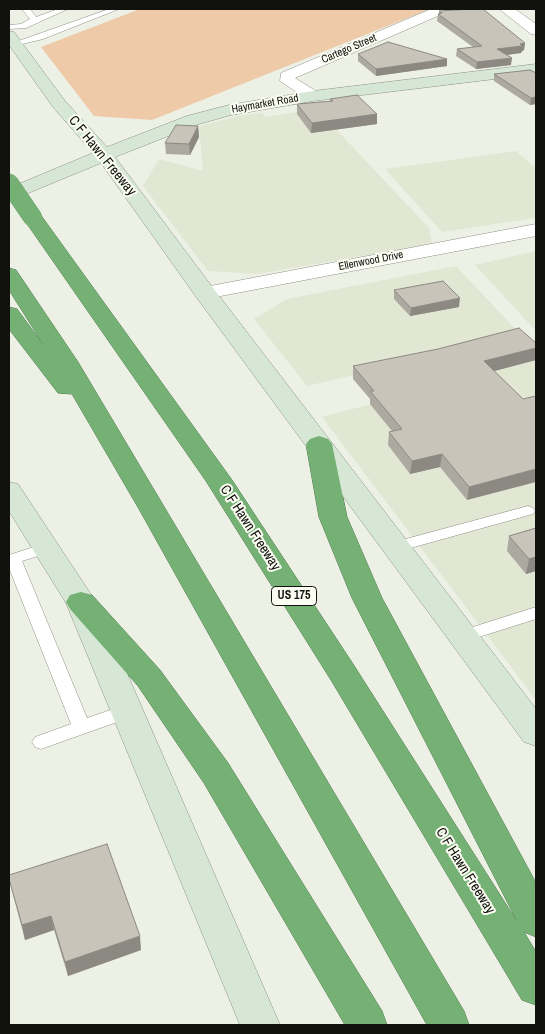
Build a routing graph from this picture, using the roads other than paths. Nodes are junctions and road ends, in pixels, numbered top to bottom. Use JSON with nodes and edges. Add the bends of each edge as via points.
{"nodes":[{"id":1,"x":26,"y":9,"type":"edge"},
{"id":2,"x":64,"y":9,"type":"edge"},
{"id":3,"x":115,"y":9,"type":"edge"},
{"id":4,"x":442,"y":9,"type":"edge"},
{"id":5,"x":506,"y":9,"type":"edge"},
{"id":6,"x":34,"y":20,"type":"junction"},
{"id":7,"x":536,"y":31,"type":"edge"},
{"id":8,"x":10,"y":35,"type":"edge"},
{"id":9,"x":536,"y":69,"type":"edge"},
{"id":10,"x":314,"y":96,"type":"junction"},
{"id":11,"x":104,"y":154,"type":"junction"},
{"id":12,"x":9,"y":182,"type":"edge"},
{"id":13,"x":9,"y":195,"type":"edge"},
{"id":14,"x":536,"y":230,"type":"edge"},
{"id":15,"x":9,"y":274,"type":"edge"},
{"id":16,"x":205,"y":293,"type":"junction"},
{"id":17,"x":9,"y":314,"type":"edge"},
{"id":18,"x":105,"y":432,"type":"junction"},
{"id":19,"x":319,"y":444,"type":"junction"},
{"id":20,"x":9,"y":490,"type":"edge"},
{"id":21,"x":528,"y":511,"type":"dead end"},
{"id":22,"x":46,"y":548,"type":"junction"},
{"id":23,"x":396,"y":548,"type":"junction"},
{"id":24,"x":81,"y":602,"type":"junction"},
{"id":25,"x":536,"y":613,"type":"edge"},
{"id":26,"x":463,"y":636,"type":"junction"},
{"id":27,"x":128,"y":711,"type":"junction"},
{"id":28,"x":82,"y":728,"type":"junction"},
{"id":29,"x":536,"y":733,"type":"edge"},
{"id":30,"x":41,"y":742,"type":"dead end"},
{"id":31,"x":536,"y":920,"type":"edge"},
{"id":32,"x":536,"y":987,"type":"edge"},
{"id":33,"x":260,"y":1025,"type":"edge"},
{"id":34,"x":367,"y":1025,"type":"edge"},
{"id":35,"x":449,"y":1025,"type":"edge"}],
"edges":[{"from":1,"to":6,"type":"lane"},
{"from":2,"to":6,"type":"lane"},
{"from":3,"to":8,"type":"lane","via":[[40,37]]},
{"from":4,"to":10,"type":"street","name":"Cartego Street","via":[[287,76],[288,81]]},
{"from":5,"to":7,"type":"street"},
{"from":6,"to":8,"type":"lane"},
{"from":8,"to":11,"type":"main road","name":"C F Hawn Freeway","via":[[59,104]]},
{"from":9,"to":10,"type":"main road","name":"Haymarket Road"},
{"from":10,"to":11,"type":"main road","name":"Haymarket Road","via":[[229,110],[193,120]]},
{"from":11,"to":13,"type":"main road","name":"Haymarket Road"},
{"from":11,"to":16,"type":"main road","name":"C F Hawn Freeway"},
{"from":12,"to":32,"type":"highway","name":"C F Hawn Freeway","number":"US 175","bridge":true,"via":[[219,480],[342,672]]},
{"from":14,"to":16,"type":"street","name":"Ellenwood Drive"},
{"from":15,"to":18,"type":"highway","via":[[66,362]]},
{"from":16,"to":19,"type":"main road","name":"C F Hawn Freeway"},
{"from":17,"to":18,"type":"highway","via":[[47,366]]},
{"from":18,"to":35,"type":"highway","via":[[162,525]]},
{"from":19,"to":23,"type":"main road","name":"C F Hawn Freeway"},
{"from":19,"to":31,"type":"highway","via":[[333,517],[367,598]]},
{"from":20,"to":22,"type":"main road"},
{"from":21,"to":23,"type":"lane"},
{"from":22,"to":24,"type":"main road"},
{"from":22,"to":28,"type":"lane","via":[[13,559]]},
{"from":23,"to":26,"type":"main road","name":"C F Hawn Freeway"},
{"from":24,"to":27,"type":"main road"},
{"from":24,"to":34,"type":"highway","via":[[150,678],[216,773]]},
{"from":25,"to":26,"type":"lane"},
{"from":26,"to":29,"type":"main road","name":"C F Hawn Freeway"},
{"from":27,"to":28,"type":"lane"},
{"from":27,"to":33,"type":"main road"},
{"from":28,"to":30,"type":"lane"}]}
